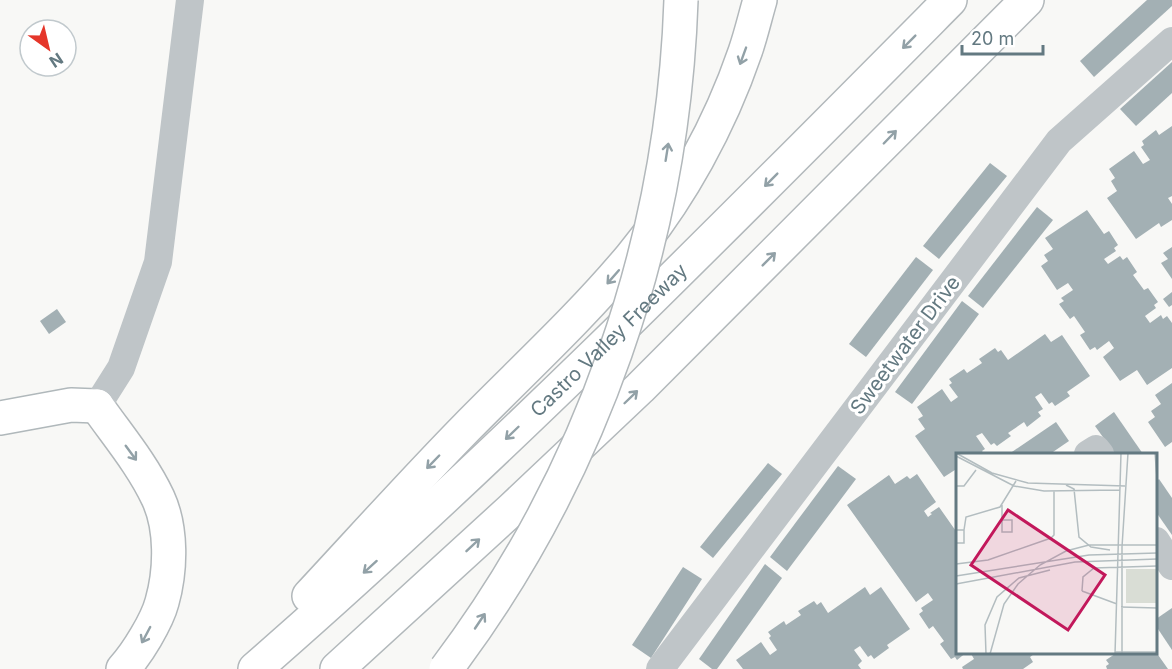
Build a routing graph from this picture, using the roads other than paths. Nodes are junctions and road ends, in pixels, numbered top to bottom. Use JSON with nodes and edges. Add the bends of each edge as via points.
{"nodes":[{"id":1,"x":190,"y":0,"type":"edge"},
{"id":2,"x":681,"y":0,"type":"edge"},
{"id":3,"x":760,"y":0,"type":"edge"},
{"id":4,"x":950,"y":0,"type":"edge"},
{"id":5,"x":1027,"y":0,"type":"edge"},
{"id":6,"x":1172,"y":41,"type":"edge"},
{"id":7,"x":97,"y":406,"type":"junction"},
{"id":8,"x":0,"y":418,"type":"edge"},
{"id":9,"x":123,"y":669,"type":"edge"},
{"id":10,"x":242,"y":669,"type":"edge"},
{"id":11,"x":255,"y":669,"type":"edge"},
{"id":12,"x":337,"y":669,"type":"edge"},
{"id":13,"x":446,"y":669,"type":"edge"},
{"id":14,"x":660,"y":669,"type":"edge"}],
"edges":[{"from":1,"to":7,"type":"street","via":[[158,262],[121,368]]},
{"from":13,"to":2,"type":"main road","one_way":true,"bridge":true,"via":[[493,601],[554,497],[619,345],[655,220],[666,161]]},
{"from":3,"to":10,"type":"main road","one_way":true,"via":[[723,107],[668,207],[632,256],[592,302],[426,469]]},
{"from":4,"to":11,"type":"main road","name":"Castro Valley Freeway","one_way":true,"via":[[485,459]]},
{"from":12,"to":5,"type":"main road","one_way":true,"via":[[648,380]]},
{"from":6,"to":14,"type":"street","name":"Sweetwater Drive","via":[[1059,141]]},
{"from":7,"to":8,"type":"main road","via":[[71,405]]},
{"from":7,"to":9,"type":"main road","one_way":true,"via":[[143,469],[159,500],[167,530],[168,561],[162,603],[144,640]]}]}
